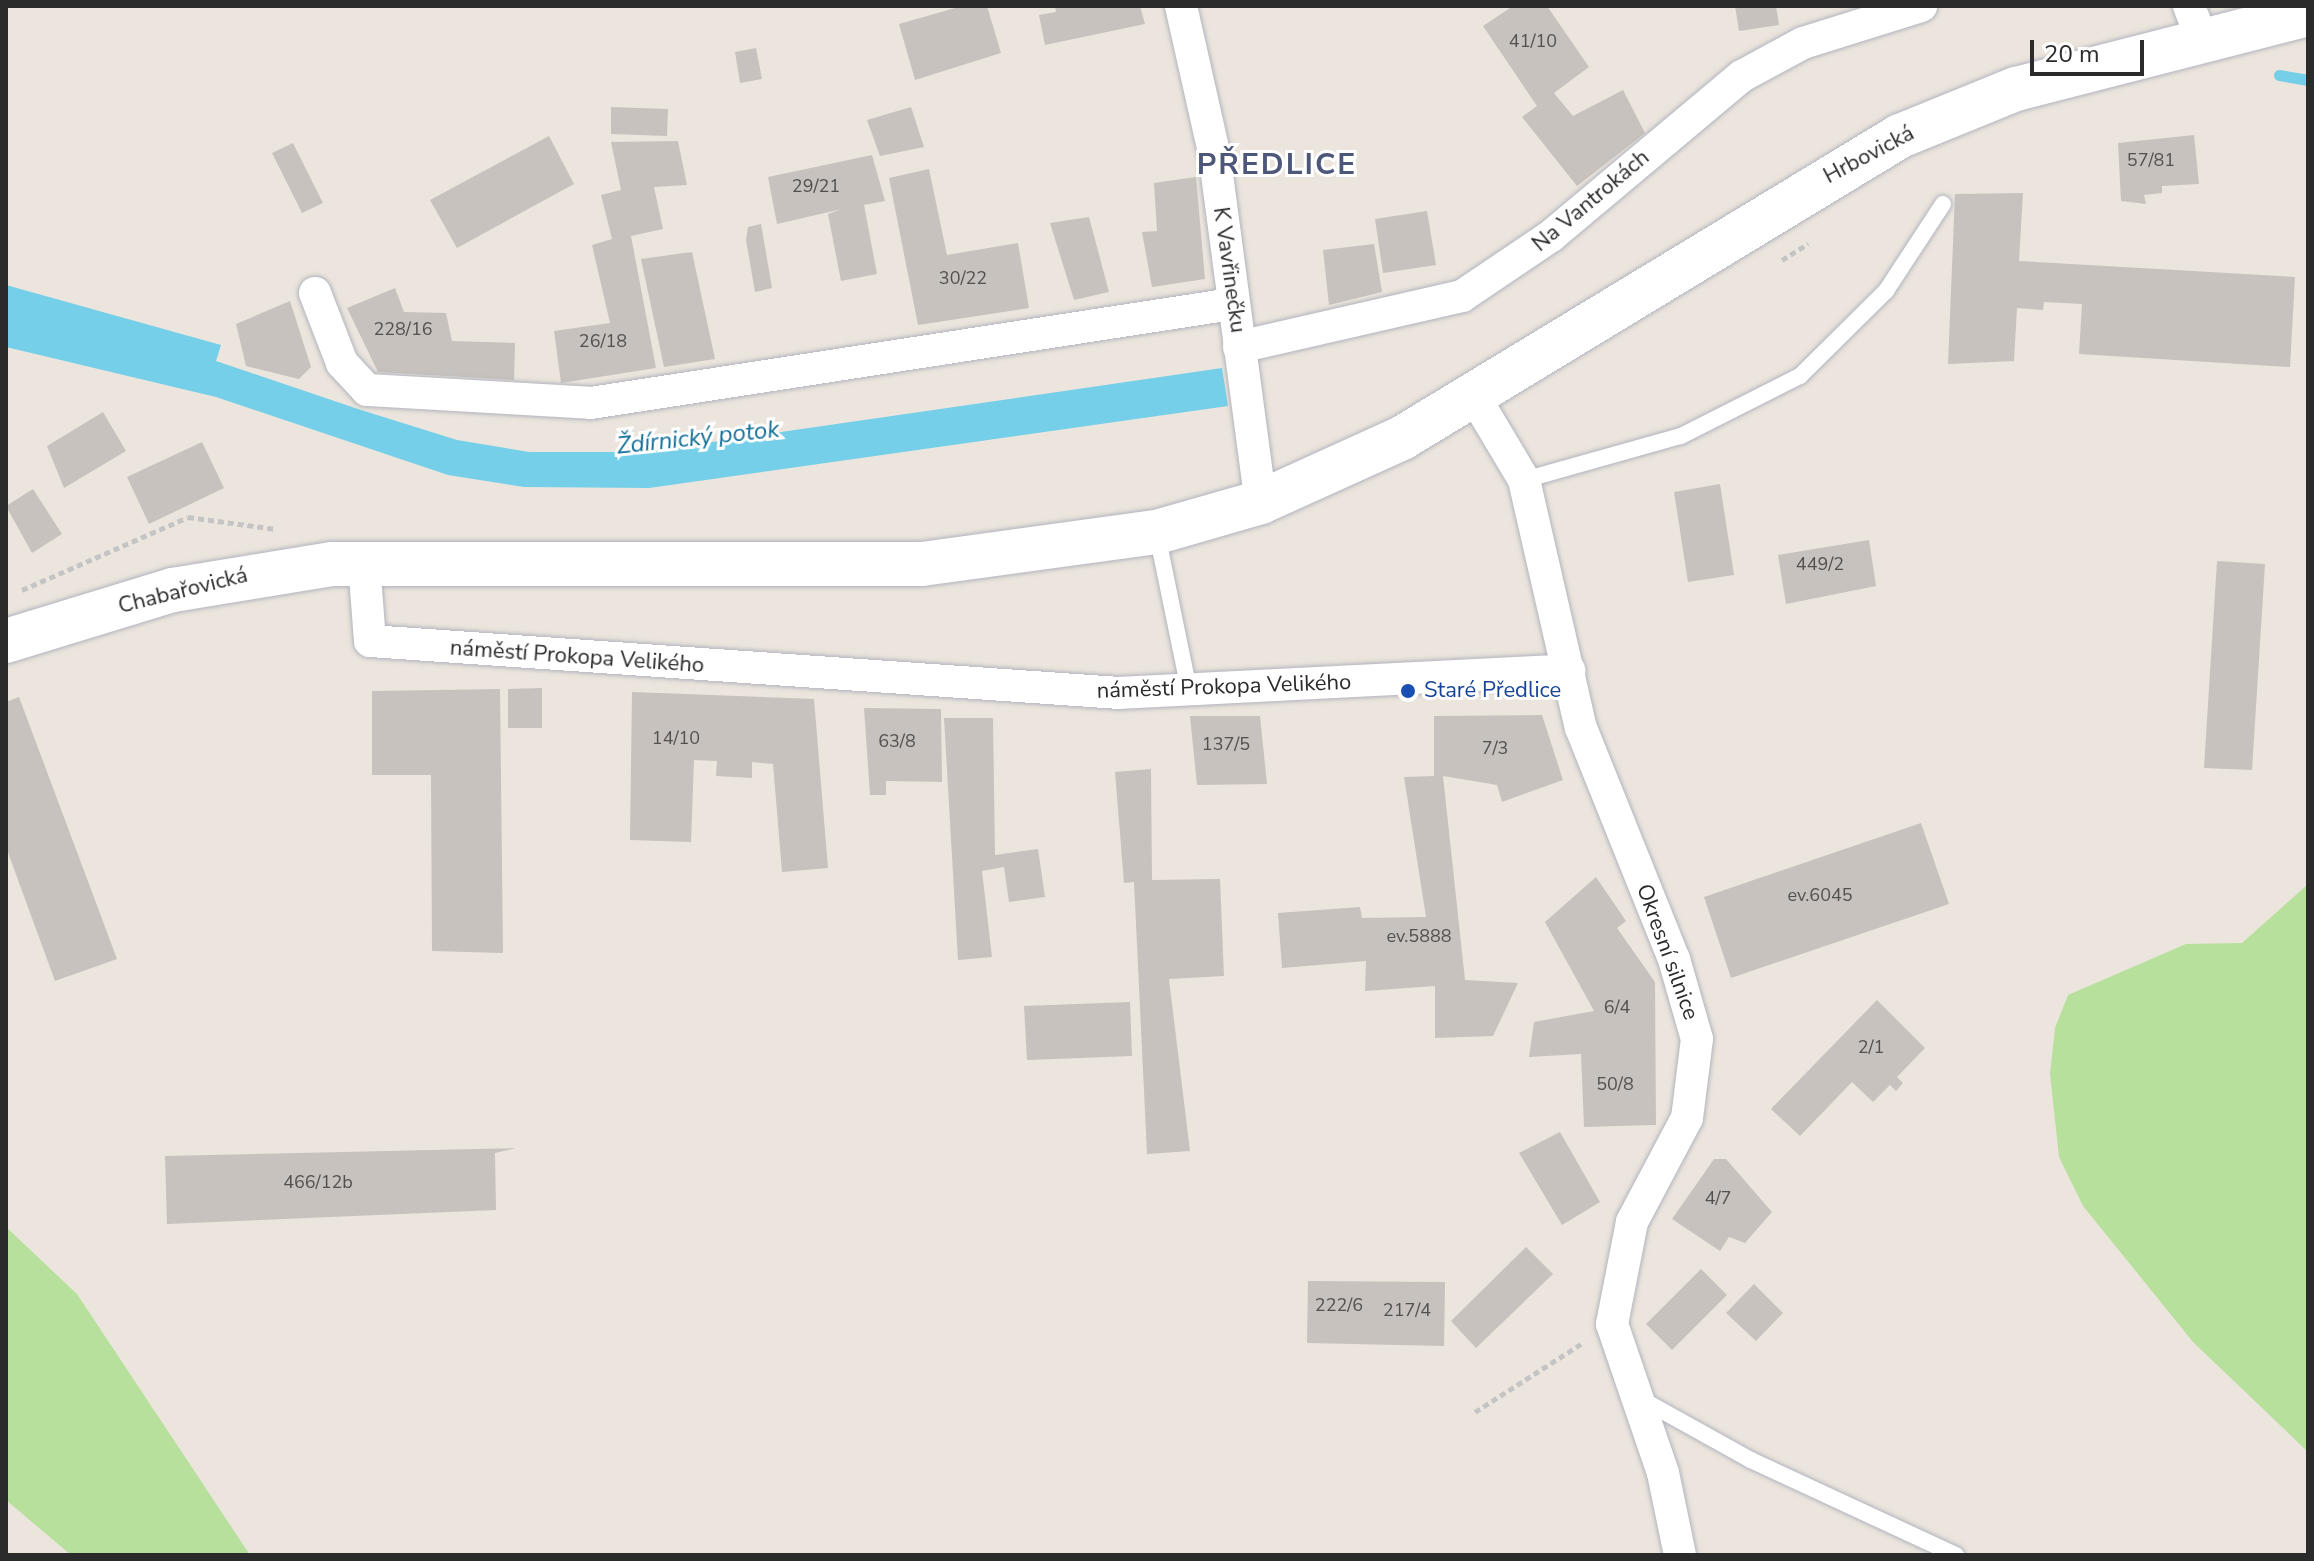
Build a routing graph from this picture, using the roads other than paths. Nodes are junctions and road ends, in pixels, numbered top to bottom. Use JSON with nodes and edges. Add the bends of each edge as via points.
{"nodes":[{"id":1,"x":1181,"y":6,"type":"edge"},
{"id":2,"x":1921,"y":6,"type":"edge"},
{"id":3,"x":2308,"y":14,"type":"edge"},
{"id":4,"x":2195,"y":21,"type":"edge"},
{"id":5,"x":1943,"y":204,"type":"dead end"},
{"id":6,"x":315,"y":293,"type":"dead end"},
{"id":7,"x":1232,"y":304,"type":"junction"},
{"id":8,"x":1239,"y":347,"type":"junction"},
{"id":9,"x":1474,"y":396,"type":"junction"},
{"id":10,"x":1524,"y":480,"type":"junction"},
{"id":11,"x":1261,"y":502,"type":"junction"},
{"id":12,"x":1157,"y":532,"type":"junction"},
{"id":13,"x":364,"y":563,"type":"junction"},
{"id":14,"x":6,"y":641,"type":"edge"},
{"id":15,"x":1569,"y":670,"type":"junction"},
{"id":16,"x":1189,"y":690,"type":"junction"},
{"id":17,"x":1638,"y":1397,"type":"junction"},
{"id":18,"x":1680,"y":1555,"type":"edge"},
{"id":19,"x":1956,"y":1555,"type":"edge"}],
"edges":[{"from":1,"to":7,"type":"street","name":"K Vavřinečku","via":[[1214,152]]},
{"from":2,"to":8,"type":"street","name":"Na Vantrokách","via":[[1817,37],[1742,76],[1551,236],[1462,296]]},
{"from":3,"to":4,"type":"main road","name":"Hrbovická","via":[[2262,22]]},
{"from":4,"to":9,"type":"main road","name":"Hrbovická","via":[[2088,68],[1955,112],[1848,163]]},
{"from":5,"to":10,"type":"lane","via":[[1886,291],[1800,376],[1681,436]]},
{"from":6,"to":7,"type":"street","via":[[342,363],[367,390],[591,403]]},
{"from":7,"to":8,"type":"street","name":"K Vavřinečku"},
{"from":8,"to":11,"type":"street"},
{"from":9,"to":10,"type":"street"},
{"from":9,"to":11,"type":"main road"},
{"from":10,"to":15,"type":"street"},
{"from":11,"to":12,"type":"main road"},
{"from":12,"to":13,"type":"main road","via":[[922,564]]},
{"from":12,"to":16,"type":"lane"},
{"from":13,"to":14,"type":"main road","name":"Chabařovická","via":[[233,577]]},
{"from":13,"to":16,"type":"street","name":"náměstí Prokopa Velikého","via":[[370,641],[1028,690]]},
{"from":15,"to":16,"type":"street","name":"náměstí Prokopa Velikého"},
{"from":15,"to":17,"type":"street","name":"Okresní silnice","via":[[1581,728],[1674,959],[1697,1039],[1687,1118],[1632,1222],[1612,1324]]},
{"from":17,"to":18,"type":"street"},
{"from":17,"to":19,"type":"lane","via":[[1869,1519]]}]}
